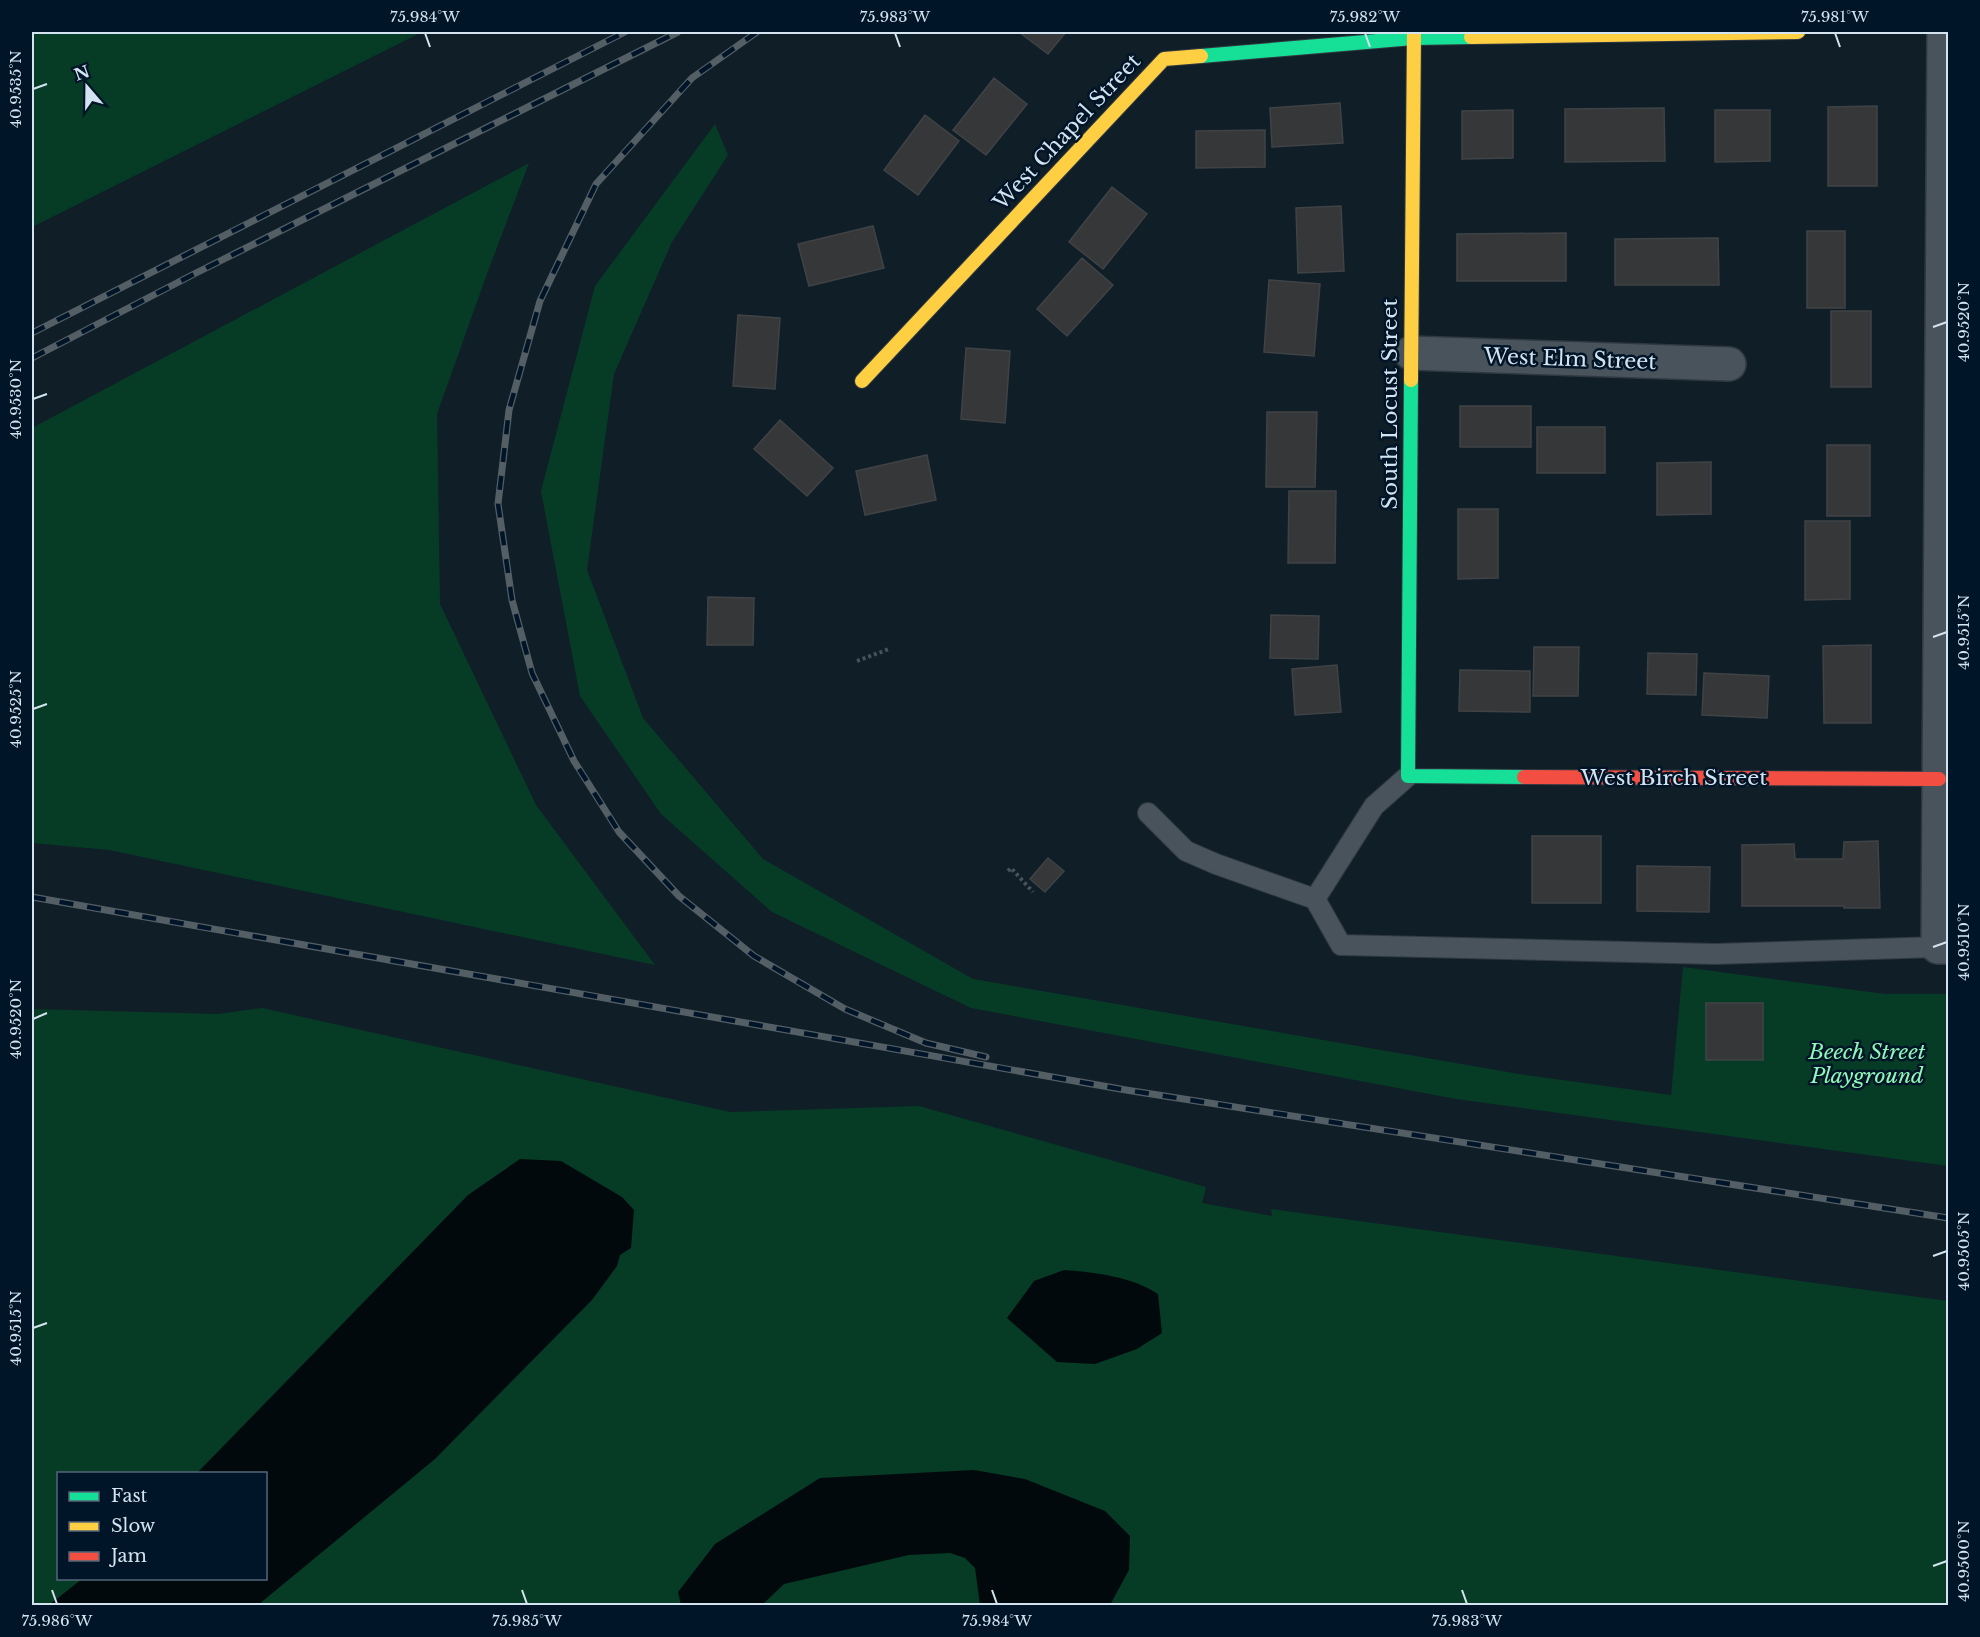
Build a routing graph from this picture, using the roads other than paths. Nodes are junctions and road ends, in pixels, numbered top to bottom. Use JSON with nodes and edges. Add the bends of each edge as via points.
{"nodes":[{"id":1,"x":1798,"y":32,"type":"edge"},
{"id":2,"x":1944,"y":32,"type":"edge"},
{"id":3,"x":1413,"y":35,"type":"edge"},
{"id":4,"x":1945,"y":340,"type":"edge"},
{"id":5,"x":1411,"y":353,"type":"junction"},
{"id":6,"x":1729,"y":364,"type":"dead end"},
{"id":7,"x":862,"y":381,"type":"dead end"},
{"id":8,"x":1944,"y":644,"type":"edge"},
{"id":9,"x":1408,"y":776,"type":"junction"},
{"id":10,"x":1939,"y":779,"type":"junction"},
{"id":11,"x":1148,"y":813,"type":"dead end"},
{"id":12,"x":1314,"y":899,"type":"junction"},
{"id":13,"x":1943,"y":947,"type":"edge"}],
"edges":[{"from":1,"to":3,"type":"street","name":"West Chapel Street"},
{"from":2,"to":4,"type":"street"},
{"from":3,"to":5,"type":"street","name":"South Locust Street"},
{"from":3,"to":7,"type":"street","name":"West Chapel Street","via":[[1164,59]]},
{"from":4,"to":8,"type":"street"},
{"from":5,"to":6,"type":"street","name":"West Elm Street"},
{"from":5,"to":9,"type":"street","name":"South Locust Street"},
{"from":8,"to":10,"type":"street"},
{"from":9,"to":10,"type":"street","name":"West Birch Street"},
{"from":9,"to":12,"type":"lane","via":[[1374,806]]},
{"from":10,"to":13,"type":"street"},
{"from":11,"to":12,"type":"lane","via":[[1186,851]]},
{"from":12,"to":13,"type":"lane","via":[[1341,945],[1715,954]]}]}
